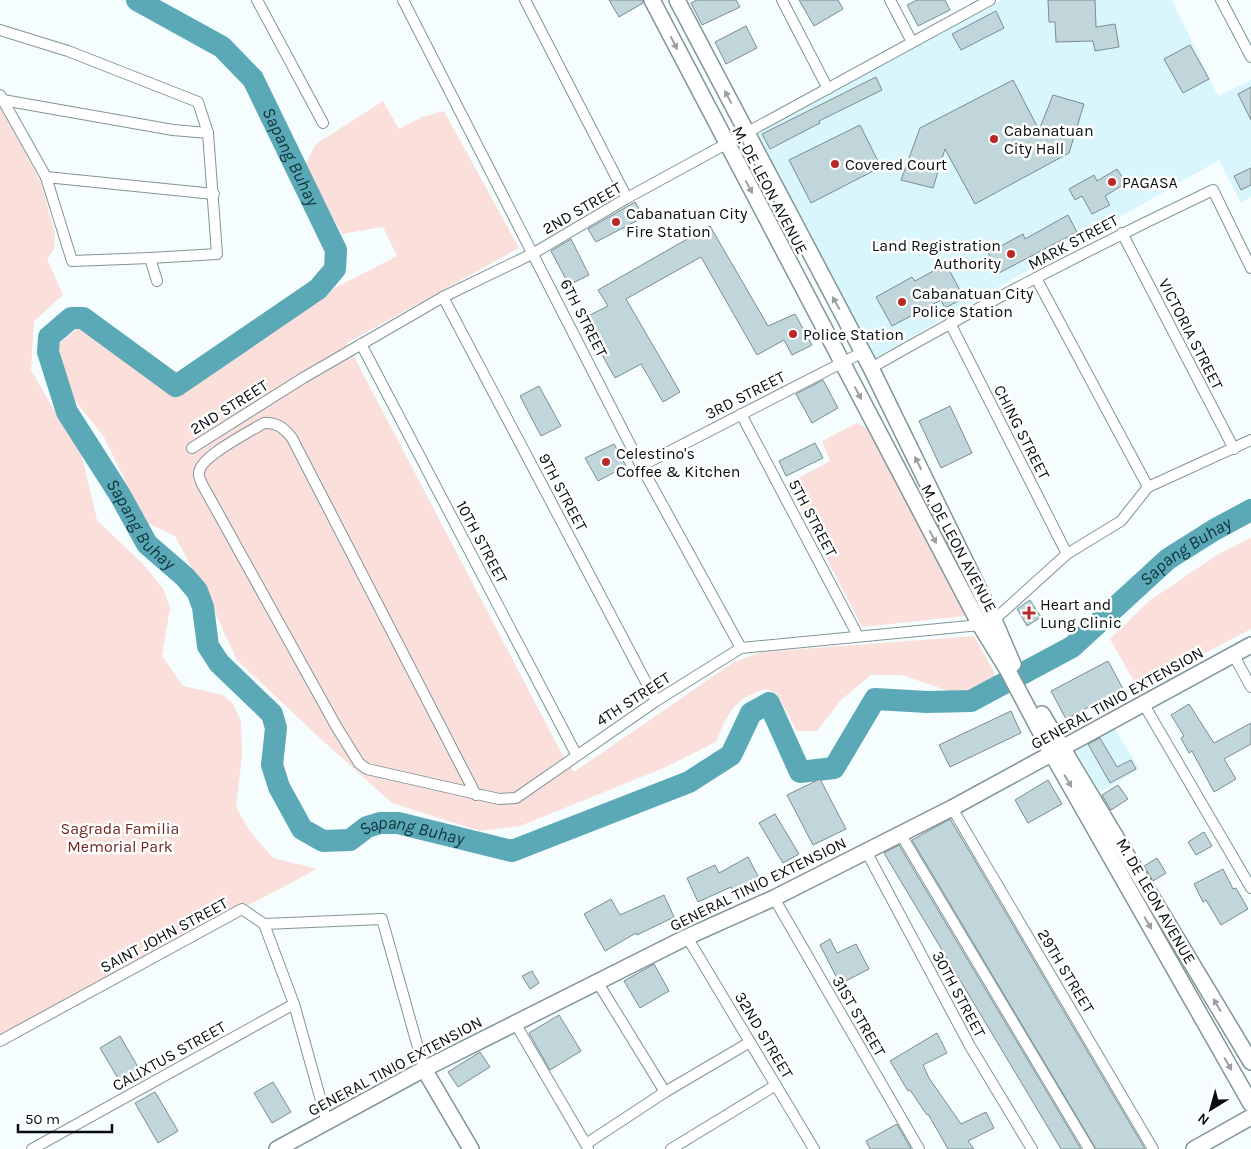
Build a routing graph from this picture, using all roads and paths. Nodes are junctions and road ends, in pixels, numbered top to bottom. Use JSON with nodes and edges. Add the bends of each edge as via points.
{"nodes":[{"id":1,"x":257,"y":0,"type":"edge"},
{"id":2,"x":404,"y":0,"type":"edge"},
{"id":3,"x":525,"y":0,"type":"edge"},
{"id":4,"x":652,"y":0,"type":"edge"},
{"id":5,"x":677,"y":0,"type":"edge"},
{"id":6,"x":782,"y":0,"type":"edge"},
{"id":7,"x":890,"y":0,"type":"edge"},
{"id":8,"x":990,"y":0,"type":"edge"},
{"id":9,"x":1221,"y":0,"type":"edge"},
{"id":10,"x":0,"y":30,"type":"edge"},
{"id":11,"x":912,"y":42,"type":"junction"},
{"id":12,"x":1251,"y":58,"type":"edge"},
{"id":13,"x":828,"y":89,"type":"junction"},
{"id":14,"x":2,"y":97,"type":"edge"},
{"id":15,"x":323,"y":123,"type":"dead end"},
{"id":16,"x":208,"y":133,"type":"junction"},
{"id":17,"x":747,"y":134,"type":"junction"},
{"id":18,"x":726,"y":144,"type":"junction"},
{"id":19,"x":46,"y":177,"type":"junction"},
{"id":20,"x":214,"y":194,"type":"junction"},
{"id":21,"x":627,"y":198,"type":"junction"},
{"id":22,"x":1122,"y":233,"type":"junction"},
{"id":23,"x":534,"y":252,"type":"junction"},
{"id":24,"x":150,"y":258,"type":"junction"},
{"id":25,"x":1251,"y":268,"type":"edge"},
{"id":26,"x":1036,"y":278,"type":"junction"},
{"id":27,"x":156,"y":281,"type":"dead end"},
{"id":28,"x":444,"y":297,"type":"junction"},
{"id":29,"x":950,"y":323,"type":"junction"},
{"id":30,"x":361,"y":344,"type":"junction"},
{"id":31,"x":863,"y":352,"type":"junction"},
{"id":32,"x":841,"y":362,"type":"junction"},
{"id":33,"x":871,"y":368,"type":"junction"},
{"id":34,"x":741,"y":414,"type":"junction"},
{"id":35,"x":1251,"y":440,"type":"edge"},
{"id":36,"x":192,"y":448,"type":"dead end"},
{"id":37,"x":1234,"y":449,"type":"junction"},
{"id":38,"x":641,"y":466,"type":"junction"},
{"id":39,"x":1148,"y":487,"type":"junction"},
{"id":40,"x":1067,"y":554,"type":"junction"},
{"id":41,"x":987,"y":622,"type":"junction"},
{"id":42,"x":858,"y":636,"type":"junction"},
{"id":43,"x":1251,"y":645,"type":"edge"},
{"id":44,"x":741,"y":648,"type":"junction"},
{"id":45,"x":1233,"y":654,"type":"junction"},
{"id":46,"x":1251,"y":687,"type":"edge"},
{"id":47,"x":656,"y":701,"type":"junction"},
{"id":48,"x":1143,"y":703,"type":"junction"},
{"id":49,"x":1057,"y":751,"type":"junction"},
{"id":50,"x":576,"y":754,"type":"junction"},
{"id":51,"x":476,"y":795,"type":"junction"},
{"id":52,"x":952,"y":808,"type":"junction"},
{"id":53,"x":900,"y":833,"type":"junction"},
{"id":54,"x":866,"y":851,"type":"junction"},
{"id":55,"x":1251,"y":888,"type":"edge"},
{"id":56,"x":774,"y":898,"type":"junction"},
{"id":57,"x":264,"y":924,"type":"junction"},
{"id":58,"x":687,"y":937,"type":"junction"},
{"id":59,"x":598,"y":983,"type":"junction"},
{"id":60,"x":294,"y":1004,"type":"junction"},
{"id":61,"x":515,"y":1023,"type":"junction"},
{"id":62,"x":0,"y":1041,"type":"edge"},
{"id":63,"x":750,"y":1042,"type":"junction"},
{"id":64,"x":1251,"y":1062,"type":"edge"},
{"id":65,"x":424,"y":1068,"type":"junction"},
{"id":66,"x":776,"y":1085,"type":"junction"},
{"id":67,"x":665,"y":1092,"type":"junction"},
{"id":68,"x":1251,"y":1104,"type":"edge"},
{"id":69,"x":1251,"y":1117,"type":"edge"},
{"id":70,"x":327,"y":1122,"type":"junction"},
{"id":71,"x":587,"y":1147,"type":"edge"},
{"id":72,"x":810,"y":1148,"type":"edge"},
{"id":73,"x":32,"y":1149,"type":"edge"},
{"id":74,"x":277,"y":1149,"type":"edge"},
{"id":75,"x":472,"y":1149,"type":"edge"},
{"id":76,"x":671,"y":1149,"type":"edge"},
{"id":77,"x":919,"y":1149,"type":"edge"},
{"id":78,"x":1032,"y":1149,"type":"edge"},
{"id":79,"x":1089,"y":1149,"type":"edge"},
{"id":80,"x":1153,"y":1149,"type":"edge"},
{"id":81,"x":1194,"y":1149,"type":"edge"}],
"edges":[{"from":1,"to":15,"type":"street"},
{"from":2,"to":23,"type":"street","name":"6TH STREET"},
{"from":3,"to":21,"type":"street"},
{"from":4,"to":18,"type":"main road","name":"M. DE LEON AVENUE","one_way":true},
{"from":17,"to":5,"type":"main road","name":"M. DE LEON AVENUE","one_way":true},
{"from":6,"to":13,"type":"street"},
{"from":7,"to":11,"type":"street"},
{"from":8,"to":11,"type":"street","name":"2ND STREET"},
{"from":9,"to":12,"type":"street"},
{"from":10,"to":16,"type":"street","via":[[68,52],[198,102]]},
{"from":11,"to":13,"type":"street","name":"2ND STREET"},
{"from":13,"to":17,"type":"street","name":"2ND STREET"},
{"from":14,"to":16,"type":"street","via":[[173,130]]},
{"from":14,"to":19,"type":"street"},
{"from":16,"to":20,"type":"street"},
{"from":17,"to":18,"type":"street","name":"2ND STREET"},
{"from":31,"to":17,"type":"main road","name":"M. DE LEON AVENUE","one_way":true},
{"from":18,"to":21,"type":"street","name":"2ND STREET"},
{"from":18,"to":32,"type":"main road","name":"M. DE LEON AVENUE","one_way":true},
{"from":19,"to":20,"type":"street"},
{"from":19,"to":24,"type":"street","via":[[72,261]]},
{"from":20,"to":24,"type":"street","via":[[217,254]]},
{"from":21,"to":23,"type":"street","name":"2ND STREET"},
{"from":22,"to":25,"type":"street","name":"MARK STREET","via":[[1213,190]]},
{"from":22,"to":26,"type":"street","name":"MARK STREET"},
{"from":22,"to":37,"type":"street","name":"VICTORIA STREET"},
{"from":23,"to":28,"type":"street","name":"2ND STREET"},
{"from":23,"to":38,"type":"street","name":"6TH STREET"},
{"from":24,"to":27,"type":"street"},
{"from":26,"to":29,"type":"street","name":"MARK STREET"},
{"from":26,"to":39,"type":"street"},
{"from":28,"to":30,"type":"street","name":"2ND STREET"},
{"from":28,"to":47,"type":"street","name":"9TH STREET"},
{"from":29,"to":33,"type":"street","name":"MARK STREET"},
{"from":29,"to":40,"type":"street","name":"CHING STREET"},
{"from":30,"to":36,"type":"street","name":"2ND STREET"},
{"from":30,"to":50,"type":"street","name":"10TH STREET"},
{"from":31,"to":32,"type":"street","name":"3RD STREET"},
{"from":31,"to":33,"type":"main road","name":"M. DE LEON AVENUE"},
{"from":32,"to":34,"type":"street","name":"3RD STREET"},
{"from":32,"to":41,"type":"main road","name":"M. DE LEON AVENUE","one_way":true},
{"from":41,"to":33,"type":"main road","name":"M. DE LEON AVENUE","one_way":true},
{"from":34,"to":38,"type":"street","name":"3RD STREET"},
{"from":34,"to":42,"type":"street","name":"5TH STREET"},
{"from":35,"to":37,"type":"street"},
{"from":37,"to":39,"type":"street"},
{"from":38,"to":44,"type":"street","name":"6TH STREET"},
{"from":39,"to":40,"type":"street","via":[[1122,521]]},
{"from":40,"to":41,"type":"street"},
{"from":41,"to":42,"type":"street","name":"4TH STREET"},
{"from":41,"to":49,"type":"main road","name":"M. DE LEON AVENUE"},
{"from":42,"to":44,"type":"street","name":"4TH STREET"},
{"from":43,"to":45,"type":"main road","name":"GENERAL TINIO EXTENSION"},
{"from":44,"to":47,"type":"street","name":"4TH STREET"},
{"from":45,"to":46,"type":"street"},
{"from":45,"to":48,"type":"main road","name":"GENERAL TINIO EXTENSION"},
{"from":47,"to":50,"type":"street","name":"4TH STREET"},
{"from":48,"to":49,"type":"main road","name":"GENERAL TINIO EXTENSION"},
{"from":48,"to":55,"type":"street"},
{"from":49,"to":52,"type":"main road","name":"GENERAL TINIO EXTENSION"},
{"from":64,"to":49,"type":"main road","name":"M. DE LEON AVENUE","one_way":true},
{"from":49,"to":68,"type":"main road","name":"M. DE LEON AVENUE","one_way":true},
{"from":50,"to":51,"type":"street","name":"4TH STREET","via":[[516,798]]},
{"from":51,"to":51,"type":"street","name":"4TH STREET","via":[[367,769],[360,763],[336,726],[202,484],[198,473],[202,464],[264,423],[272,422],[283,427],[292,438]]},
{"from":52,"to":53,"type":"main road","name":"GENERAL TINIO EXTENSION"},
{"from":52,"to":80,"type":"street","name":"29TH STREET"},
{"from":53,"to":54,"type":"main road","name":"GENERAL TINIO EXTENSION"},
{"from":53,"to":79,"type":"street"},
{"from":54,"to":56,"type":"main road","name":"GENERAL TINIO EXTENSION"},
{"from":54,"to":78,"type":"street","name":"30TH STREET","via":[[970,1046]]},
{"from":56,"to":58,"type":"main road","name":"GENERAL TINIO EXTENSION"},
{"from":56,"to":77,"type":"street","name":"31ST STREET"},
{"from":57,"to":60,"type":"street"},
{"from":57,"to":62,"type":"street","name":"SAINT JOHN STREET","via":[[242,910]]},
{"from":57,"to":65,"type":"street","via":[[382,919]]},
{"from":58,"to":59,"type":"main road","name":"GENERAL TINIO EXTENSION"},
{"from":58,"to":63,"type":"street","name":"32ND STREET"},
{"from":59,"to":61,"type":"main road","name":"GENERAL TINIO EXTENSION"},
{"from":59,"to":67,"type":"street"},
{"from":60,"to":70,"type":"street"},
{"from":60,"to":73,"type":"street","name":"CALIXTUS STREET"},
{"from":61,"to":65,"type":"main road","name":"GENERAL TINIO EXTENSION"},
{"from":61,"to":71,"type":"street"},
{"from":63,"to":66,"type":"street","name":"32ND STREET"},
{"from":63,"to":67,"type":"street"},
{"from":65,"to":70,"type":"main road","name":"GENERAL TINIO EXTENSION"},
{"from":65,"to":75,"type":"main road"},
{"from":66,"to":72,"type":"street","name":"32ND STREET"},
{"from":66,"to":76,"type":"street"},
{"from":67,"to":71,"type":"street"},
{"from":69,"to":81,"type":"main road"},
{"from":70,"to":74,"type":"main road","name":"GENERAL TINIO EXTENSION"}]}
